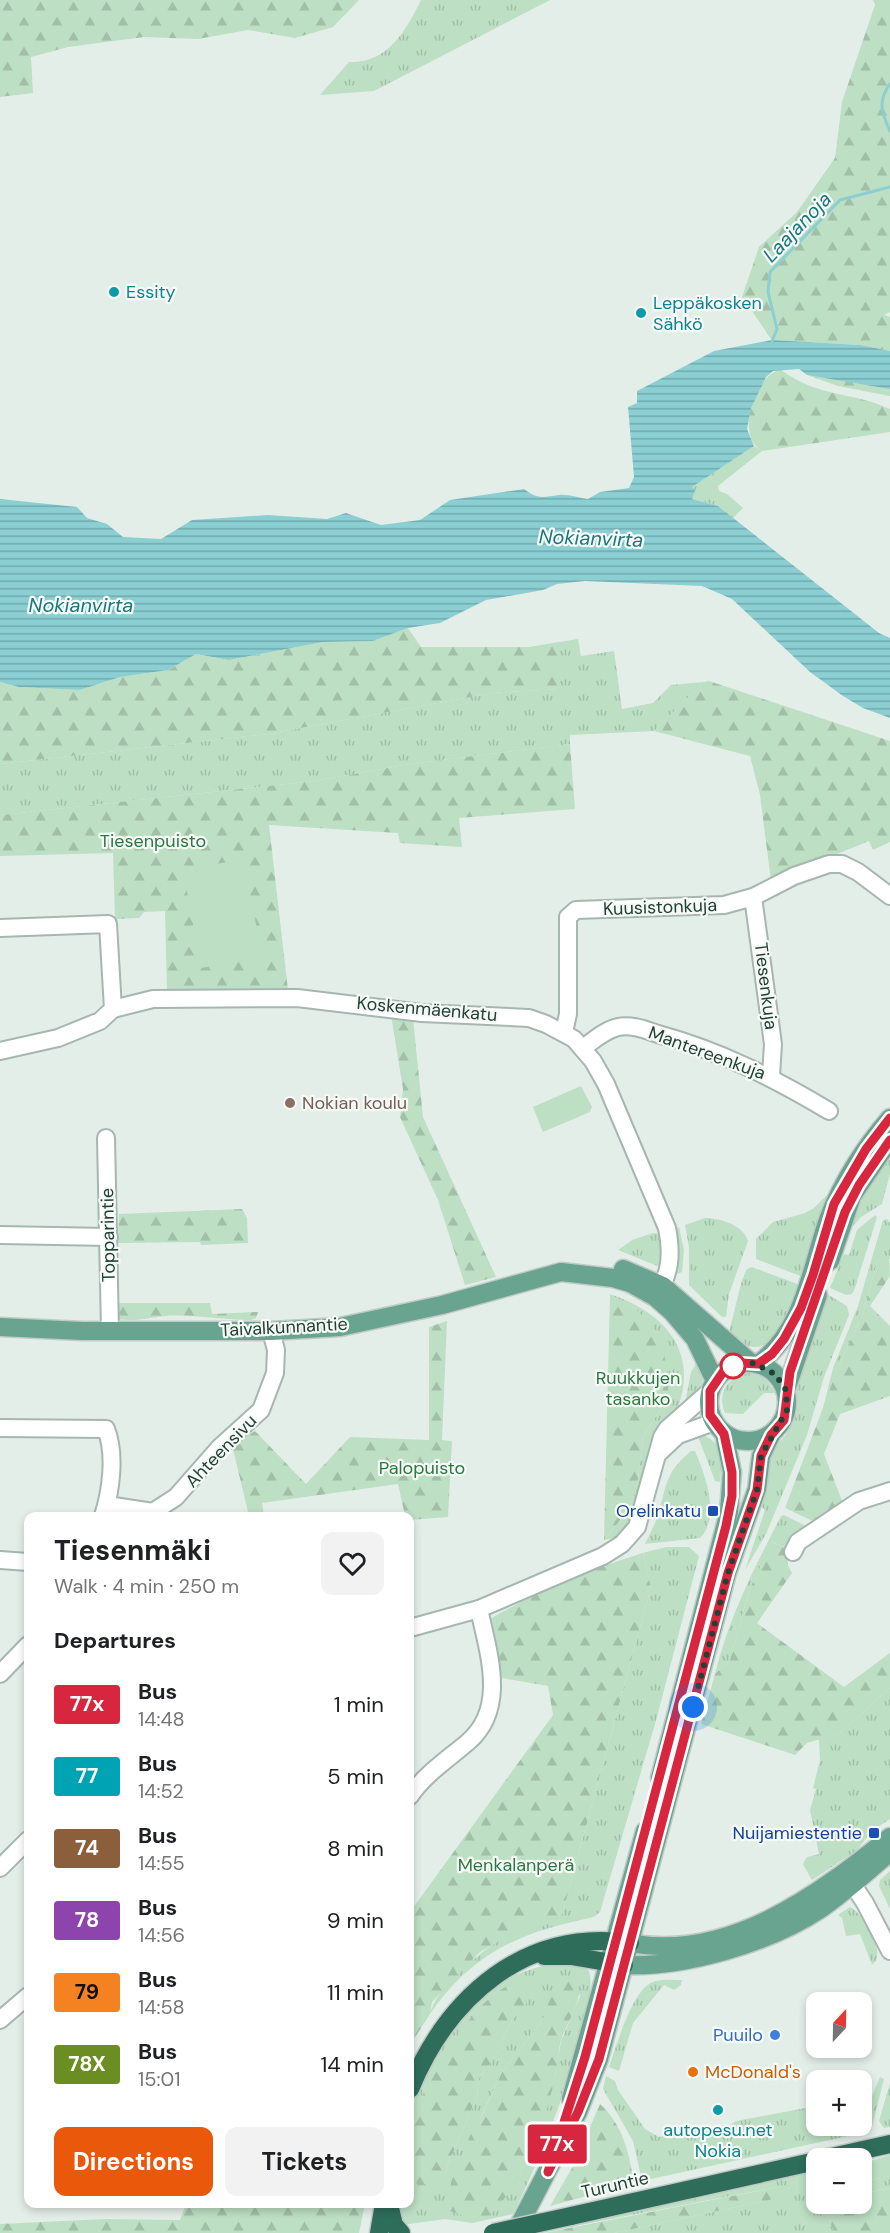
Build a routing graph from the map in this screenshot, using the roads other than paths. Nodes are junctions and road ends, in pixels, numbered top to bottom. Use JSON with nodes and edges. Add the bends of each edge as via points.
{"nodes":[{"id":1,"x":890,"y":896,"type":"edge"},
{"id":2,"x":753,"y":897,"type":"junction"},
{"id":3,"x":0,"y":928,"type":"edge"},
{"id":4,"x":113,"y":1009,"type":"junction"},
{"id":5,"x":564,"y":1032,"type":"junction"},
{"id":6,"x":583,"y":1048,"type":"junction"},
{"id":7,"x":0,"y":1051,"type":"edge"},
{"id":8,"x":771,"y":1076,"type":"junction"},
{"id":9,"x":828,"y":1111,"type":"dead end"},
{"id":10,"x":890,"y":1118,"type":"edge"},
{"id":11,"x":106,"y":1138,"type":"dead end"},
{"id":12,"x":890,"y":1140,"type":"edge"},
{"id":13,"x":0,"y":1235,"type":"edge"},
{"id":14,"x":109,"y":1237,"type":"junction"},
{"id":15,"x":659,"y":1292,"type":"junction"},
{"id":16,"x":0,"y":1327,"type":"edge"},
{"id":17,"x":110,"y":1331,"type":"junction"},
{"id":18,"x":272,"y":1331,"type":"junction"},
{"id":19,"x":754,"y":1363,"type":"junction"},
{"id":20,"x":712,"y":1386,"type":"junction"},
{"id":21,"x":786,"y":1390,"type":"junction"},
{"id":22,"x":0,"y":1428,"type":"edge"},
{"id":23,"x":719,"y":1428,"type":"junction"},
{"id":24,"x":771,"y":1435,"type":"junction"},
{"id":25,"x":659,"y":1453,"type":"junction"},
{"id":26,"x":890,"y":1491,"type":"edge"},
{"id":27,"x":105,"y":1511,"type":"edge"},
{"id":28,"x":794,"y":1552,"type":"dead end"},
{"id":29,"x":0,"y":1560,"type":"edge"},
{"id":30,"x":24,"y":1562,"type":"edge"},
{"id":31,"x":479,"y":1610,"type":"junction"},
{"id":32,"x":414,"y":1627,"type":"edge"},
{"id":33,"x":24,"y":1649,"type":"edge"},
{"id":34,"x":0,"y":1674,"type":"edge"},
{"id":35,"x":414,"y":1790,"type":"edge"},
{"id":36,"x":890,"y":1837,"type":"edge"},
{"id":37,"x":24,"y":1844,"type":"edge"},
{"id":38,"x":890,"y":1852,"type":"edge"},
{"id":39,"x":0,"y":1868,"type":"edge"},
{"id":40,"x":848,"y":1878,"type":"junction"},
{"id":41,"x":623,"y":1942,"type":"junction"},
{"id":42,"x":890,"y":1951,"type":"edge"},
{"id":43,"x":531,"y":1957,"type":"junction"},
{"id":44,"x":617,"y":1964,"type":"junction"},
{"id":45,"x":24,"y":1999,"type":"edge"},
{"id":46,"x":0,"y":2020,"type":"edge"},
{"id":47,"x":414,"y":2080,"type":"edge"},
{"id":48,"x":890,"y":2144,"type":"edge"},
{"id":49,"x":872,"y":2148,"type":"edge"},
{"id":50,"x":806,"y":2163,"type":"edge"},
{"id":51,"x":383,"y":2208,"type":"edge"},
{"id":52,"x":390,"y":2208,"type":"edge"},
{"id":53,"x":515,"y":2232,"type":"edge"},
{"id":54,"x":380,"y":2233,"type":"edge"},
{"id":55,"x":401,"y":2233,"type":"edge"},
{"id":56,"x":493,"y":2233,"type":"edge"}],
"edges":[{"from":1,"to":2,"type":"street","name":"Kuusistonkuja","via":[[858,872],[842,864],[829,864]]},
{"from":2,"to":5,"type":"street","name":"Kuusistonkuja","via":[[711,907],[652,906],[570,913],[568,1014]]},
{"from":2,"to":8,"type":"street","name":"Tiesenkuja","via":[[773,1044]]},
{"from":3,"to":4,"type":"street","via":[[108,924]]},
{"from":4,"to":5,"type":"street","name":"Koskenmäenkatu","via":[[153,999],[297,998],[422,1013],[528,1018]]},
{"from":4,"to":7,"type":"street","name":"Koskenmäenkatu","via":[[100,1021],[58,1038]]},
{"from":5,"to":6,"type":"street","name":"Koskenmäenkatu"},
{"from":6,"to":8,"type":"street","name":"Mantereenkuja","via":[[606,1031],[633,1027],[687,1042]]},
{"from":6,"to":15,"type":"street","name":"Koskenmäenkatu","via":[[606,1084],[667,1228],[671,1257]]},
{"from":8,"to":9,"type":"street","name":"Mantereenkuja"},
{"from":10,"to":19,"type":"main road","via":[[866,1149],[834,1204],[813,1275],[790,1330],[779,1346]]},
{"from":11,"to":14,"type":"street","name":"Topparintie"},
{"from":12,"to":21,"type":"main road","via":[[845,1212]]},
{"from":13,"to":14,"type":"street"},
{"from":14,"to":17,"type":"street","name":"Topparintie"},
{"from":15,"to":18,"type":"main road","name":"Taivalkunnantie","via":[[613,1278],[561,1272],[355,1324]]},
{"from":15,"to":19,"type":"main road","name":"Taivalkunnantie"},
{"from":15,"to":20,"type":"main road","name":"Taivalkunnantie","via":[[695,1340]]},
{"from":16,"to":17,"type":"main road","name":"Taivalkunnantie"},
{"from":17,"to":18,"type":"main road","name":"Taivalkunnantie"},
{"from":18,"to":27,"type":"street","name":"Ahteensivu","via":[[275,1373],[255,1418],[219,1448],[176,1497],[153,1512]]},
{"from":19,"to":20,"type":"main road","via":[[733,1366]]},
{"from":19,"to":21,"type":"main road","via":[[775,1374]]},
{"from":20,"to":23,"type":"main road","via":[[709,1407]]},
{"from":20,"to":25,"type":"street","via":[[667,1429]]},
{"from":21,"to":24,"type":"main road","via":[[784,1420]]},
{"from":22,"to":27,"type":"street","via":[[106,1429],[110,1482]]},
{"from":23,"to":24,"type":"main road","via":[[747,1442]]},
{"from":23,"to":25,"type":"street","via":[[678,1435]]},
{"from":23,"to":41,"type":"main road","via":[[732,1484],[726,1526]]},
{"from":24,"to":41,"type":"main road","via":[[761,1456],[757,1490],[728,1573]]},
{"from":25,"to":31,"type":"street","via":[[641,1518],[622,1545]]},
{"from":26,"to":28,"type":"street","via":[[860,1501],[798,1542]]},
{"from":29,"to":30,"type":"street"},
{"from":31,"to":32,"type":"street"},
{"from":31,"to":35,"type":"street","via":[[492,1666],[488,1711],[471,1739]]},
{"from":33,"to":34,"type":"street"},
{"from":36,"to":40,"type":"main road"},
{"from":37,"to":39,"type":"street"},
{"from":38,"to":40,"type":"main road"},
{"from":40,"to":41,"type":"main road","via":[[788,1910],[719,1938],[675,1947]]},
{"from":40,"to":42,"type":"street"},
{"from":40,"to":44,"type":"main road","via":[[818,1910],[791,1926],[699,1959],[650,1966]]},
{"from":41,"to":43,"type":"highway","via":[[567,1943]]},
{"from":41,"to":44,"type":"main road"},
{"from":43,"to":44,"type":"highway","via":[[571,1956]]},
{"from":43,"to":47,"type":"highway","via":[[489,1978],[465,2000],[428,2050]]},
{"from":44,"to":53,"type":"main road","via":[[548,2172]]},
{"from":45,"to":46,"type":"street"},
{"from":48,"to":49,"type":"highway"},
{"from":50,"to":56,"type":"highway","name":"Turuntie","bridge":true},
{"from":51,"to":54,"type":"highway"},
{"from":52,"to":55,"type":"highway","via":[[394,2225]]}]}
